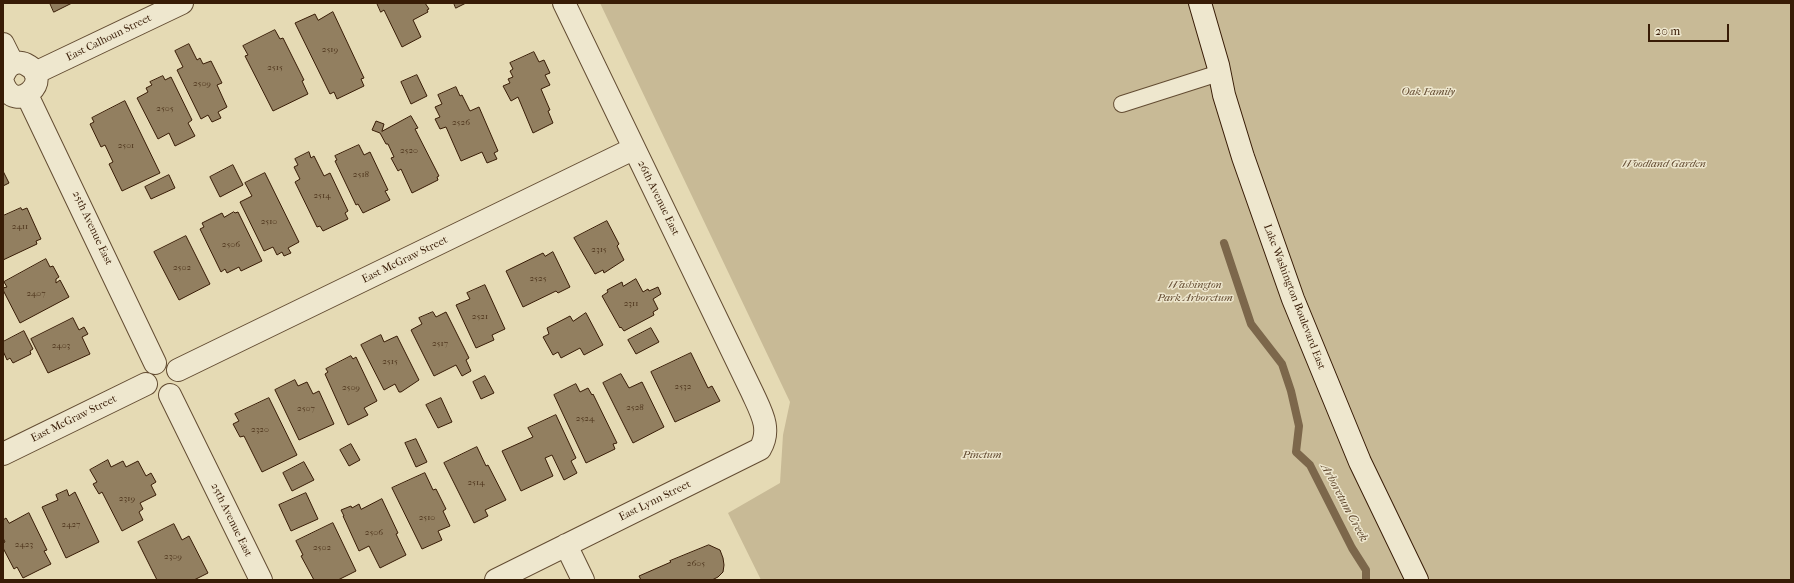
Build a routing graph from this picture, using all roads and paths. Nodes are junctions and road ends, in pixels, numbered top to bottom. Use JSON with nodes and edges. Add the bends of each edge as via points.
{"nodes":[{"id":1,"x":182,"y":3,"type":"edge"},
{"id":2,"x":564,"y":3,"type":"edge"},
{"id":3,"x":1200,"y":3,"type":"edge"},
{"id":4,"x":3,"y":44,"type":"edge"},
{"id":5,"x":35,"y":73,"type":"junction"},
{"id":6,"x":1219,"y":74,"type":"junction"},
{"id":7,"x":5,"y":80,"type":"edge"},
{"id":8,"x":27,"y":94,"type":"junction"},
{"id":9,"x":1122,"y":104,"type":"dead end"},
{"id":10,"x":633,"y":149,"type":"junction"},
{"id":11,"x":155,"y":363,"type":"junction"},
{"id":12,"x":178,"y":370,"type":"junction"},
{"id":13,"x":146,"y":384,"type":"junction"},
{"id":14,"x":752,"y":392,"type":"joint"},
{"id":15,"x":170,"y":395,"type":"junction"},
{"id":16,"x":3,"y":454,"type":"edge"},
{"id":17,"x":566,"y":545,"type":"junction"},
{"id":18,"x":261,"y":580,"type":"edge"},
{"id":19,"x":496,"y":580,"type":"edge"},
{"id":20,"x":583,"y":580,"type":"edge"},
{"id":21,"x":1417,"y":580,"type":"edge"}],
"edges":[{"from":1,"to":5,"type":"street","name":"East Calhoun Street"},
{"from":2,"to":10,"type":"street","name":"26th Avenue East"},
{"from":3,"to":6,"type":"street","name":"Lake Washington Boulevard East"},
{"from":4,"to":7,"type":"street"},
{"from":5,"to":7,"type":"street","via":[[24,63]]},
{"from":5,"to":8,"type":"street","via":[[36,86]]},
{"from":6,"to":9,"type":"lane"},
{"from":6,"to":21,"type":"street","name":"Lake Washington Boulevard East","via":[[1243,157],[1293,299],[1360,462]]},
{"from":7,"to":8,"type":"street","via":[[13,95],[18,97]]},
{"from":8,"to":11,"type":"street","name":"25th Avenue East"},
{"from":10,"to":12,"type":"street","name":"East McGraw Street"},
{"from":10,"to":14,"type":"street","name":"26th Avenue East"},
{"from":11,"to":12,"type":"street","via":[[166,362]]},
{"from":11,"to":13,"type":"street","via":[[146,372]]},
{"from":12,"to":15,"type":"street","via":[[179,385]]},
{"from":13,"to":15,"type":"street","via":[[155,395]]},
{"from":13,"to":16,"type":"street","name":"East McGraw Street"},
{"from":14,"to":17,"type":"street","name":"East Lynn Street","via":[[764,417],[766,437],[760,449]]},
{"from":15,"to":18,"type":"street","name":"25th Avenue East"},
{"from":17,"to":19,"type":"street","name":"East Lynn Street"},
{"from":17,"to":20,"type":"street"}]}
